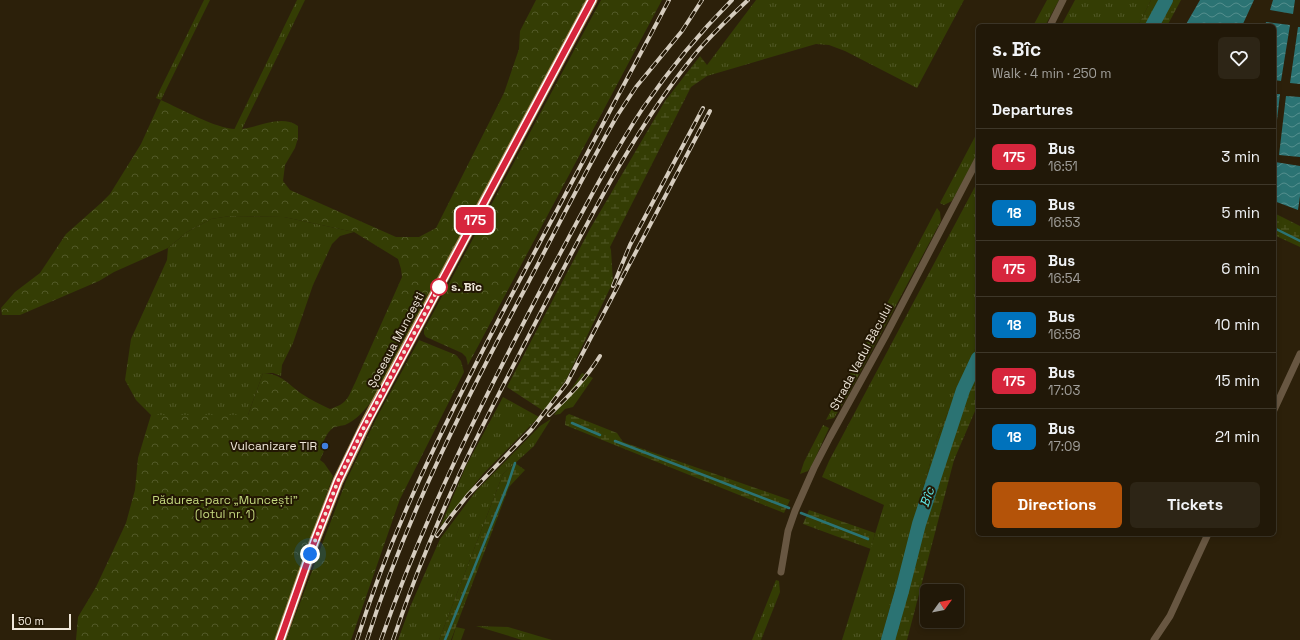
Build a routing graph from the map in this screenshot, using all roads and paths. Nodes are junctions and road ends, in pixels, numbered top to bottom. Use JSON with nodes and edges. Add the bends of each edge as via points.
{"nodes":[{"id":1,"x":592,"y":0,"type":"edge"},
{"id":2,"x":1063,"y":0,"type":"edge"},
{"id":3,"x":1051,"y":24,"type":"edge"},
{"id":4,"x":976,"y":163,"type":"edge"},
{"id":5,"x":1300,"y":354,"type":"edge"},
{"id":6,"x":1276,"y":406,"type":"edge"},
{"id":7,"x":1207,"y":536,"type":"edge"},
{"id":8,"x":782,"y":572,"type":"dead end"},
{"id":9,"x":280,"y":640,"type":"edge"},
{"id":10,"x":1154,"y":640,"type":"edge"}],
"edges":[{"from":1,"to":9,"type":"main road","name":"Șoseaua Muncești","via":[[362,431],[338,481]]},
{"from":2,"to":3,"type":"street"},
{"from":4,"to":8,"type":"street","name":"Strada Vadul Bâcului","via":[[814,468],[794,511],[788,531]]},
{"from":5,"to":6,"type":"street"},
{"from":7,"to":10,"type":"street","via":[[1170,616]]}]}
